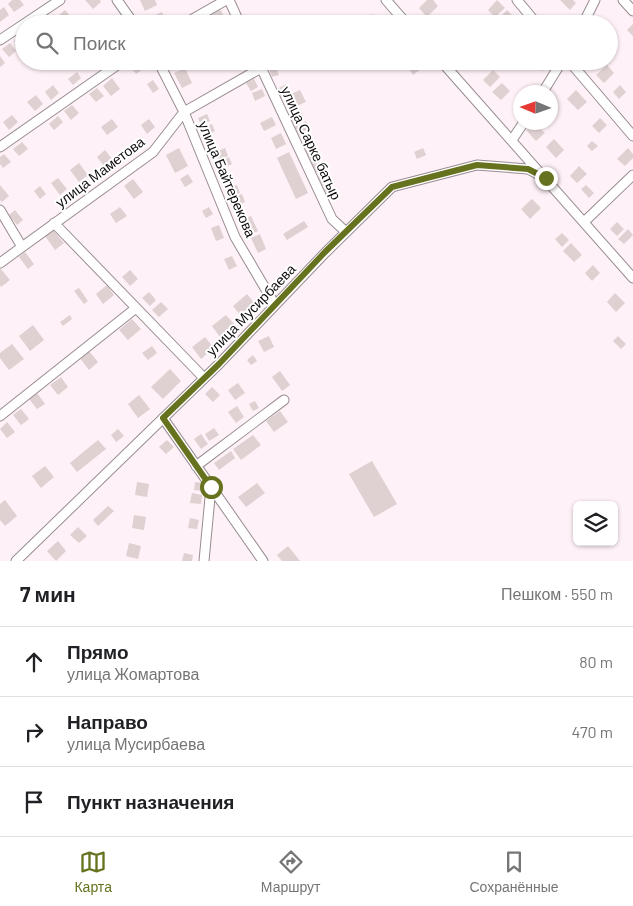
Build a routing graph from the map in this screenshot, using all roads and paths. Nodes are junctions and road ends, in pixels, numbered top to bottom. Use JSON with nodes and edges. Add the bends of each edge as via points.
{"nodes":[{"id":1,"x":60,"y":0,"type":"edge"},
{"id":2,"x":117,"y":0,"type":"edge"},
{"id":3,"x":228,"y":0,"type":"edge"},
{"id":4,"x":386,"y":0,"type":"edge"},
{"id":5,"x":517,"y":0,"type":"edge"},
{"id":6,"x":595,"y":0,"type":"edge"},
{"id":7,"x":623,"y":0,"type":"edge"},
{"id":8,"x":633,"y":11,"type":"edge"},
{"id":9,"x":38,"y":15,"type":"edge"},
{"id":10,"x":128,"y":15,"type":"edge"},
{"id":11,"x":200,"y":15,"type":"edge"},
{"id":12,"x":236,"y":15,"type":"edge"},
{"id":13,"x":399,"y":15,"type":"edge"},
{"id":14,"x":530,"y":15,"type":"edge"},
{"id":15,"x":588,"y":15,"type":"edge"},
{"id":16,"x":15,"y":30,"type":"edge"},
{"id":17,"x":0,"y":40,"type":"edge"},
{"id":18,"x":110,"y":70,"type":"edge"},
{"id":19,"x":163,"y":70,"type":"edge"},
{"id":20,"x":251,"y":70,"type":"edge"},
{"id":21,"x":261,"y":70,"type":"edge"},
{"id":22,"x":449,"y":70,"type":"edge"},
{"id":23,"x":556,"y":70,"type":"edge"},
{"id":24,"x":577,"y":70,"type":"edge"},
{"id":25,"x":547,"y":85,"type":"edge"},
{"id":26,"x":184,"y":112,"type":"junction"},
{"id":27,"x":519,"y":130,"type":"edge"},
{"id":28,"x":633,"y":136,"type":"edge"},
{"id":29,"x":512,"y":140,"type":"junction"},
{"id":30,"x":0,"y":147,"type":"edge"},
{"id":31,"x":633,"y":175,"type":"edge"},
{"id":32,"x":546,"y":178,"type":"junction"},
{"id":33,"x":0,"y":210,"type":"edge"},
{"id":34,"x":584,"y":222,"type":"junction"},
{"id":35,"x":54,"y":223,"type":"junction"},
{"id":36,"x":346,"y":232,"type":"junction"},
{"id":37,"x":22,"y":247,"type":"junction"},
{"id":38,"x":0,"y":262,"type":"edge"},
{"id":39,"x":633,"y":278,"type":"edge"},
{"id":40,"x":275,"y":305,"type":"junction"},
{"id":41,"x":136,"y":308,"type":"junction"},
{"id":42,"x":204,"y":378,"type":"junction"},
{"id":43,"x":284,"y":400,"type":"dead end"},
{"id":44,"x":0,"y":416,"type":"edge"},
{"id":45,"x":163,"y":418,"type":"junction"},
{"id":46,"x":196,"y":466,"type":"junction"},
{"id":47,"x":211,"y":487,"type":"junction"},
{"id":48,"x":26,"y":557,"type":"edge"},
{"id":49,"x":16,"y":561,"type":"edge"},
{"id":50,"x":204,"y":561,"type":"edge"},
{"id":51,"x":263,"y":561,"type":"edge"}],
"edges":[{"from":1,"to":9,"type":"street"},
{"from":2,"to":10,"type":"street"},
{"from":3,"to":11,"type":"street"},
{"from":3,"to":12,"type":"street"},
{"from":4,"to":13,"type":"street"},
{"from":5,"to":14,"type":"street"},
{"from":6,"to":15,"type":"street"},
{"from":7,"to":8,"type":"street"},
{"from":16,"to":17,"type":"street"},
{"from":18,"to":30,"type":"street"},
{"from":19,"to":26,"type":"street","name":"улица Байтерекова"},
{"from":20,"to":26,"type":"street","name":"улица Маметова"},
{"from":21,"to":36,"type":"street","name":"улица Сарке батыр","via":[[332,219]]},
{"from":22,"to":29,"type":"street"},
{"from":23,"to":25,"type":"street"},
{"from":24,"to":28,"type":"street"},
{"from":26,"to":35,"type":"street","name":"улица Маметова","via":[[153,152]]},
{"from":26,"to":40,"type":"street","name":"улица Байтерекова","via":[[235,237]]},
{"from":27,"to":29,"type":"street"},
{"from":29,"to":32,"type":"street"},
{"from":31,"to":34,"type":"street"},
{"from":32,"to":34,"type":"street"},
{"from":32,"to":36,"type":"street","name":"улица Мусирбаева","via":[[528,169],[477,165],[392,187]]},
{"from":33,"to":37,"type":"street"},
{"from":34,"to":39,"type":"street"},
{"from":35,"to":37,"type":"street","name":"улица Маметова"},
{"from":35,"to":41,"type":"street"},
{"from":36,"to":40,"type":"street","name":"улица Мусирбаева"},
{"from":37,"to":38,"type":"street","name":"улица Маметова"},
{"from":40,"to":42,"type":"street","name":"улица Мусирбаева"},
{"from":41,"to":42,"type":"street"},
{"from":41,"to":44,"type":"street"},
{"from":42,"to":45,"type":"street","name":"улица Мусирбаева"},
{"from":43,"to":46,"type":"street"},
{"from":45,"to":46,"type":"street"},
{"from":45,"to":48,"type":"street","name":"улица Мусирбаева"},
{"from":46,"to":47,"type":"street"},
{"from":47,"to":50,"type":"street"},
{"from":47,"to":51,"type":"street"},
{"from":48,"to":49,"type":"street","name":"улица Мусирбаева"}]}
